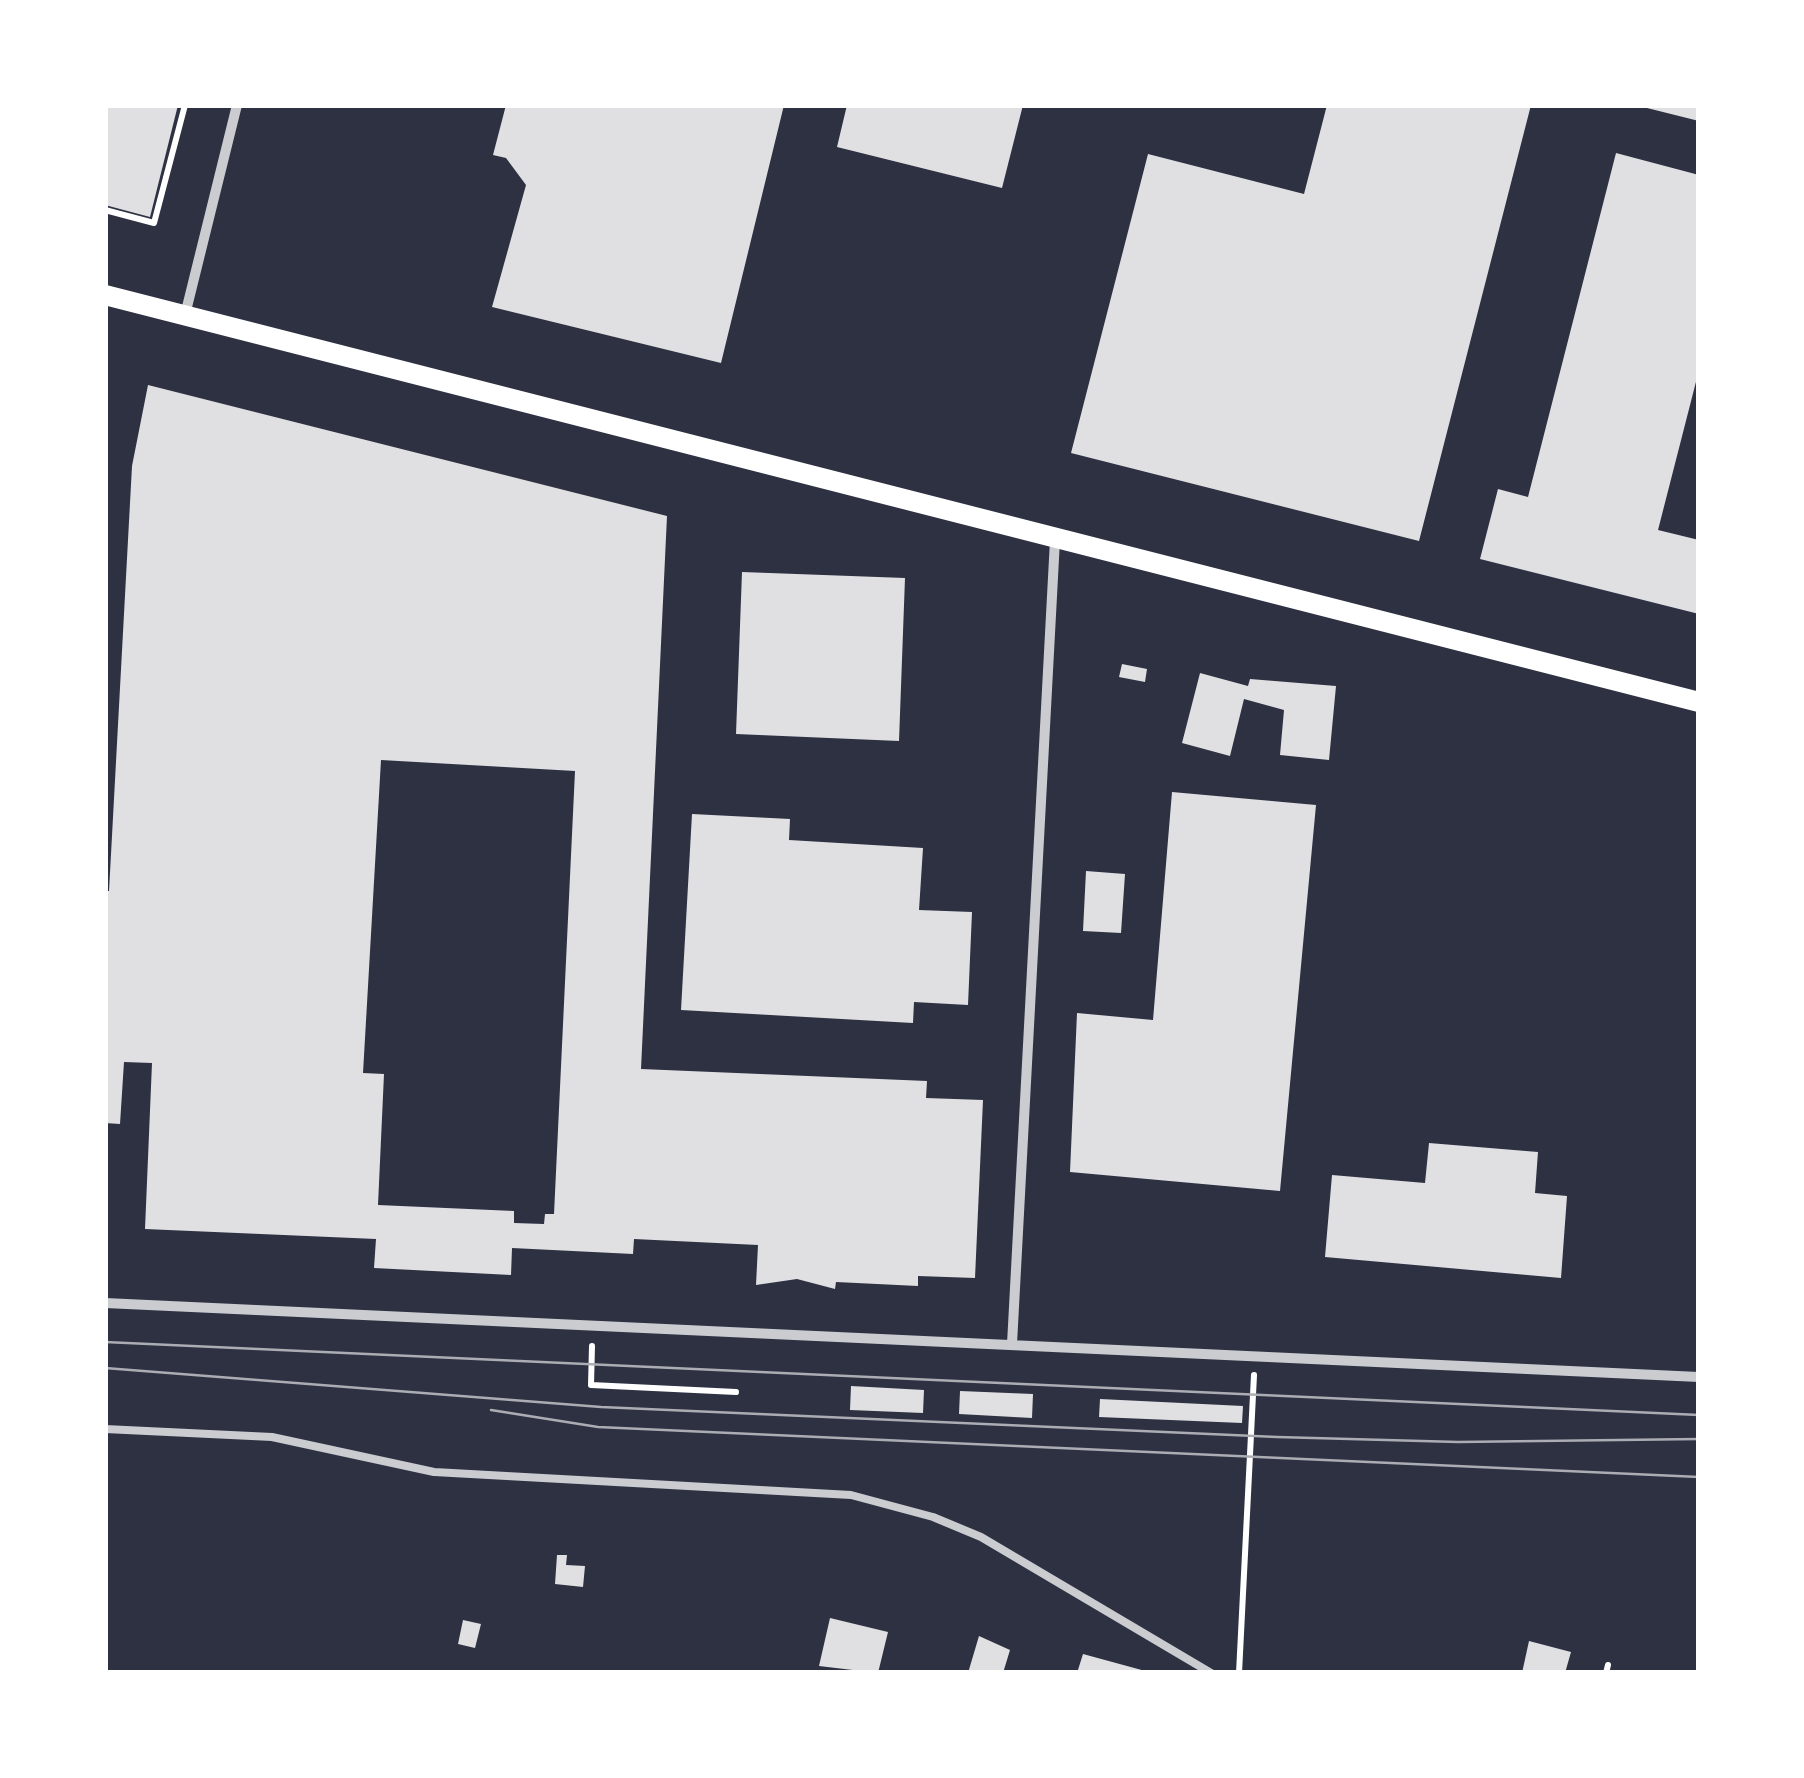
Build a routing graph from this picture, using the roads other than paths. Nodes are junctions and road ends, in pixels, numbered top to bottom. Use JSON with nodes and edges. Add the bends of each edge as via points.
{"nodes":[{"id":1,"x":237,"y":105,"type":"edge"},
{"id":2,"x":105,"y":295,"type":"edge"},
{"id":3,"x":185,"y":315,"type":"junction"},
{"id":4,"x":1055,"y":540,"type":"junction"},
{"id":5,"x":1699,"y":702,"type":"edge"},
{"id":6,"x":105,"y":1302,"type":"edge"},
{"id":7,"x":1012,"y":1344,"type":"junction"},
{"id":8,"x":1699,"y":1377,"type":"edge"},
{"id":9,"x":105,"y":1429,"type":"edge"},
{"id":10,"x":1210,"y":1673,"type":"edge"}],
"edges":[{"from":1,"to":3,"type":"street"},
{"from":2,"to":3,"type":"main road"},
{"from":3,"to":4,"type":"main road"},
{"from":4,"to":5,"type":"main road"},
{"from":4,"to":7,"type":"street"},
{"from":6,"to":7,"type":"street"},
{"from":7,"to":8,"type":"street"},
{"from":9,"to":10,"type":"lane","via":[[272,1438],[434,1472],[851,1495],[933,1516],[981,1537]]}]}
